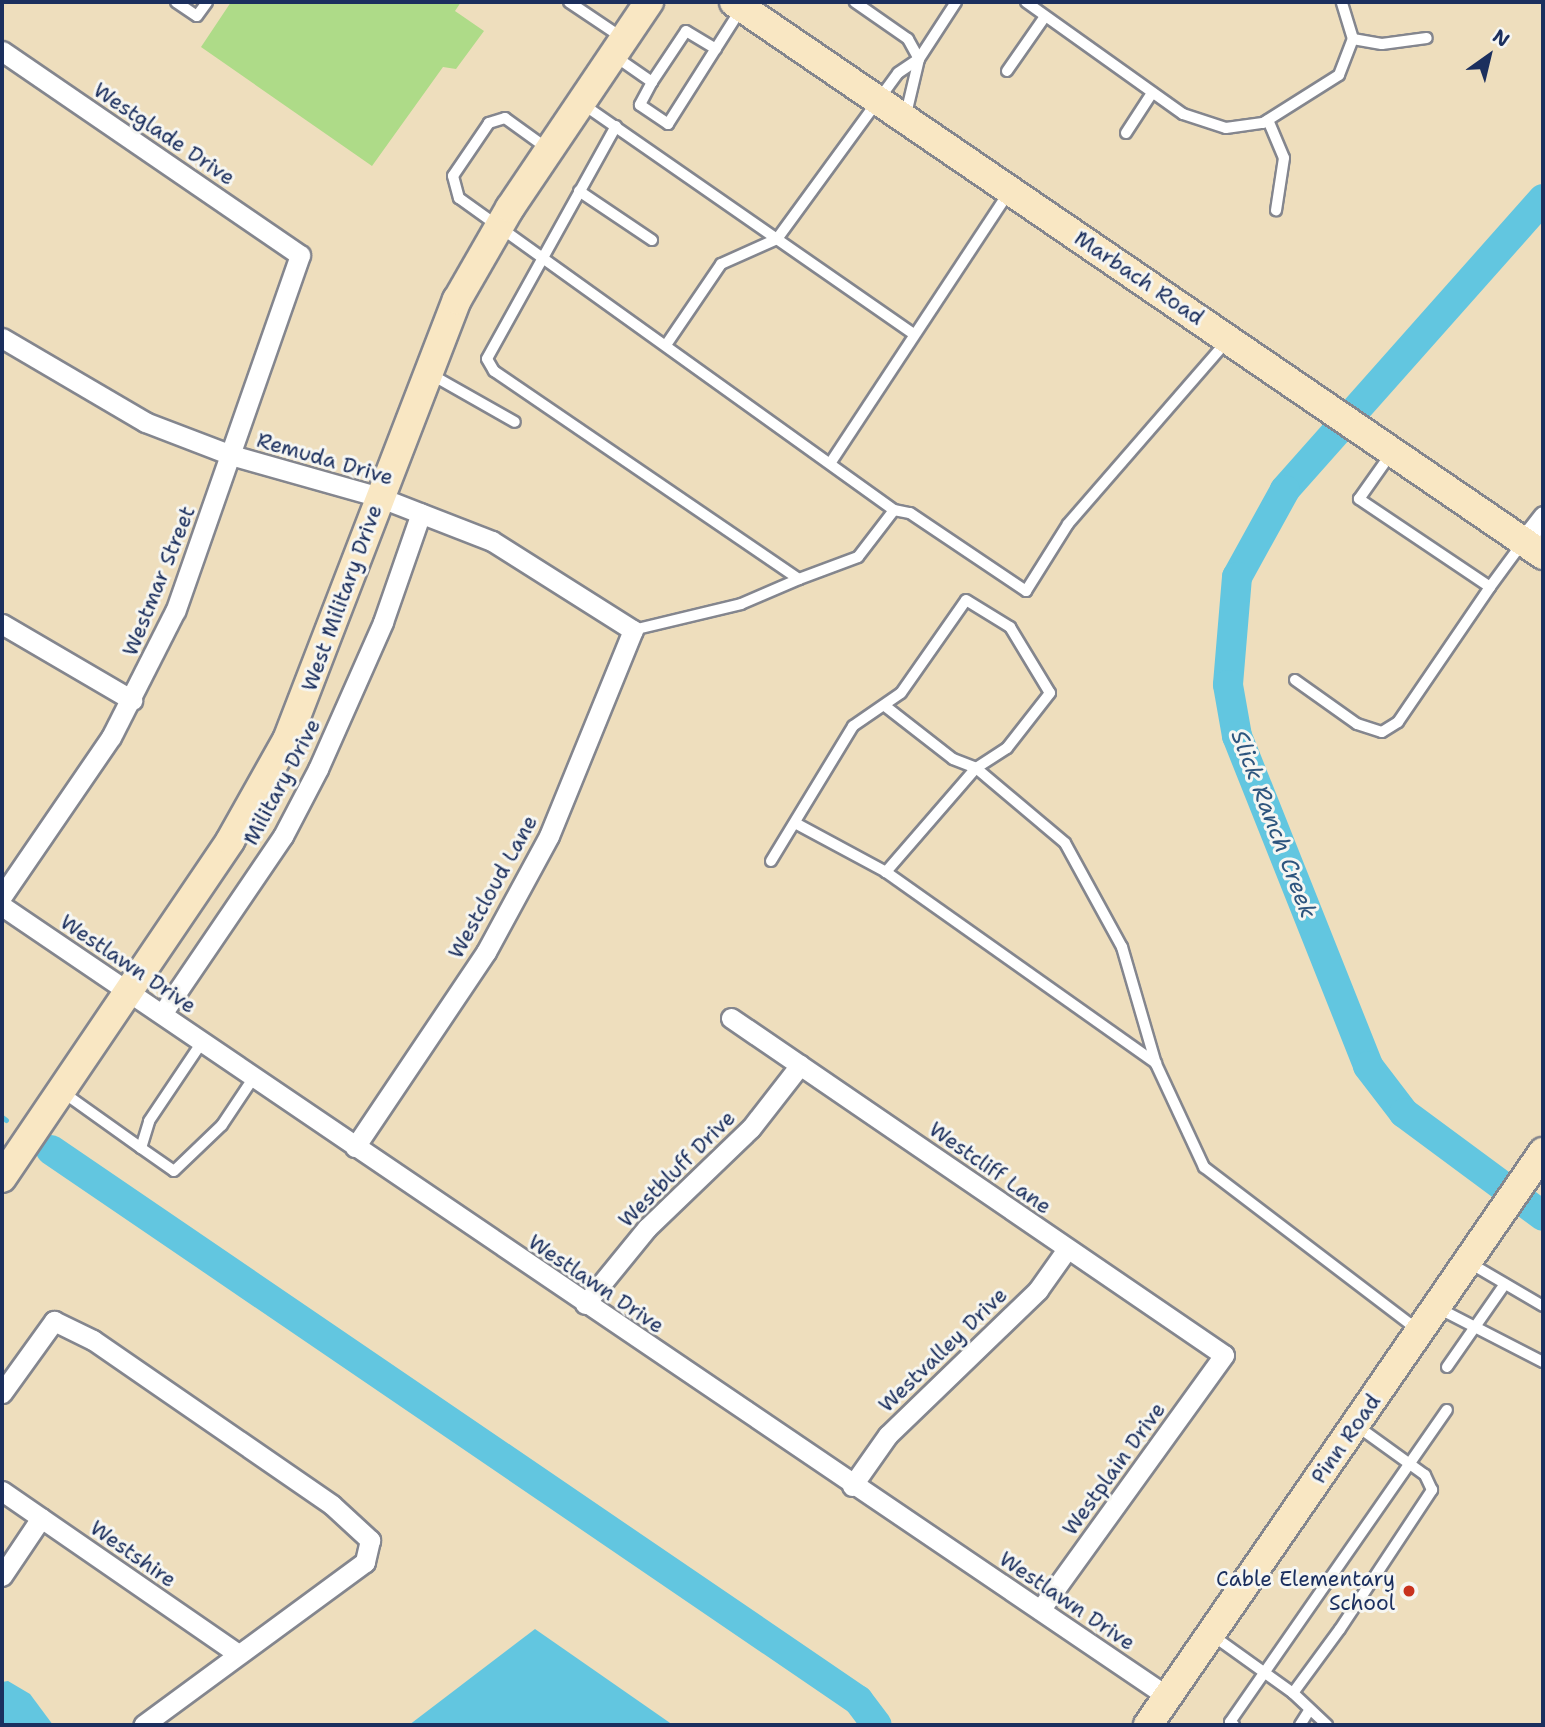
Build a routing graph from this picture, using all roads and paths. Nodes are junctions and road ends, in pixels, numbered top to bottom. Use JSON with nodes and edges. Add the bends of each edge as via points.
{"nodes":[{"id":1,"x":176,"y":2,"type":"edge"},
{"id":2,"x":207,"y":2,"type":"edge"},
{"id":3,"x":569,"y":2,"type":"edge"},
{"id":4,"x":649,"y":2,"type":"edge"},
{"id":5,"x":855,"y":2,"type":"edge"},
{"id":6,"x":956,"y":2,"type":"edge"},
{"id":7,"x":1026,"y":2,"type":"edge"},
{"id":8,"x":1342,"y":2,"type":"edge"},
{"id":9,"x":738,"y":5,"type":"edge"},
{"id":10,"x":1044,"y":18,"type":"junction"},
{"id":11,"x":1427,"y":38,"type":"dead end"},
{"id":12,"x":1353,"y":39,"type":"junction"},
{"id":13,"x":618,"y":47,"type":"junction"},
{"id":14,"x":716,"y":49,"type":"junction"},
{"id":15,"x":2,"y":51,"type":"edge"},
{"id":16,"x":919,"y":59,"type":"junction"},
{"id":17,"x":1007,"y":71,"type":"dead end"},
{"id":18,"x":652,"y":82,"type":"junction"},
{"id":19,"x":1152,"y":93,"type":"junction"},
{"id":20,"x":877,"y":100,"type":"junction"},
{"id":21,"x":580,"y":102,"type":"junction"},
{"id":22,"x":904,"y":119,"type":"junction"},
{"id":23,"x":1268,"y":120,"type":"junction"},
{"id":24,"x":616,"y":126,"type":"junction"},
{"id":25,"x":1126,"y":133,"type":"dead end"},
{"id":26,"x":548,"y":149,"type":"junction"},
{"id":27,"x":1010,"y":190,"type":"junction"},
{"id":28,"x":579,"y":191,"type":"junction"},
{"id":29,"x":1276,"y":210,"type":"dead end"},
{"id":30,"x":499,"y":226,"type":"junction"},
{"id":31,"x":777,"y":239,"type":"junction"},
{"id":32,"x":652,"y":240,"type":"dead end"},
{"id":33,"x":300,"y":255,"type":"joint"},
{"id":34,"x":541,"y":257,"type":"junction"},
{"id":35,"x":912,"y":333,"type":"junction"},
{"id":36,"x":2,"y":338,"type":"edge"},
{"id":37,"x":1228,"y":339,"type":"junction"},
{"id":38,"x":666,"y":345,"type":"junction"},
{"id":39,"x":425,"y":371,"type":"junction"},
{"id":40,"x":515,"y":422,"type":"dead end"},
{"id":41,"x":1392,"y":451,"type":"junction"},
{"id":42,"x":231,"y":455,"type":"junction"},
{"id":43,"x":831,"y":462,"type":"junction"},
{"id":44,"x":379,"y":497,"type":"junction"},
{"id":45,"x":894,"y":510,"type":"junction"},
{"id":46,"x":421,"y":513,"type":"junction"},
{"id":47,"x":1543,"y":516,"type":"edge"},
{"id":48,"x":1533,"y":549,"type":"edge"},
{"id":49,"x":799,"y":579,"type":"junction"},
{"id":50,"x":1490,"y":587,"type":"junction"},
{"id":51,"x":2,"y":624,"type":"edge"},
{"id":52,"x":633,"y":630,"type":"junction"},
{"id":53,"x":1295,"y":680,"type":"dead end"},
{"id":54,"x":132,"y":700,"type":"junction"},
{"id":55,"x":885,"y":706,"type":"junction"},
{"id":56,"x":976,"y":768,"type":"junction"},
{"id":57,"x":797,"y":824,"type":"junction"},
{"id":58,"x":771,"y":862,"type":"dead end"},
{"id":59,"x":886,"y":872,"type":"junction"},
{"id":60,"x":2,"y":896,"type":"edge"},
{"id":61,"x":2,"y":906,"type":"edge"},
{"id":62,"x":129,"y":990,"type":"junction"},
{"id":63,"x":162,"y":1014,"type":"junction"},
{"id":64,"x":731,"y":1018,"type":"dead end"},
{"id":65,"x":202,"y":1042,"type":"junction"},
{"id":66,"x":1156,"y":1064,"type":"junction"},
{"id":67,"x":800,"y":1065,"type":"junction"},
{"id":68,"x":254,"y":1077,"type":"junction"},
{"id":69,"x":61,"y":1091,"type":"junction"},
{"id":70,"x":355,"y":1147,"type":"junction"},
{"id":71,"x":141,"y":1148,"type":"junction"},
{"id":72,"x":1539,"y":1159,"type":"edge"},
{"id":73,"x":2,"y":1178,"type":"edge"},
{"id":74,"x":1067,"y":1249,"type":"junction"},
{"id":75,"x":1468,"y":1262,"type":"junction"},
{"id":76,"x":1505,"y":1284,"type":"junction"},
{"id":77,"x":585,"y":1304,"type":"junction"},
{"id":78,"x":1543,"y":1306,"type":"edge"},
{"id":79,"x":1437,"y":1307,"type":"junction"},
{"id":80,"x":1476,"y":1326,"type":"junction"},
{"id":81,"x":1420,"y":1331,"type":"junction"},
{"id":82,"x":1224,"y":1355,"type":"joint"},
{"id":83,"x":1543,"y":1362,"type":"edge"},
{"id":84,"x":1447,"y":1367,"type":"dead end"},
{"id":85,"x":2,"y":1393,"type":"edge"},
{"id":86,"x":1447,"y":1410,"type":"dead end"},
{"id":87,"x":1356,"y":1424,"type":"junction"},
{"id":88,"x":1409,"y":1462,"type":"junction"},
{"id":89,"x":852,"y":1486,"type":"junction"},
{"id":90,"x":2,"y":1491,"type":"edge"},
{"id":91,"x":41,"y":1518,"type":"junction"},
{"id":92,"x":2,"y":1576,"type":"edge"},
{"id":93,"x":1040,"y":1610,"type":"junction"},
{"id":94,"x":1211,"y":1634,"type":"junction"},
{"id":95,"x":237,"y":1654,"type":"junction"},
{"id":96,"x":1264,"y":1673,"type":"junction"},
{"id":97,"x":1293,"y":1693,"type":"junction"},
{"id":98,"x":1168,"y":1697,"type":"junction"},
{"id":99,"x":1308,"y":1712,"type":"junction"},
{"id":100,"x":143,"y":1725,"type":"edge"},
{"id":101,"x":1148,"y":1725,"type":"edge"},
{"id":102,"x":1234,"y":1725,"type":"edge"},
{"id":103,"x":1300,"y":1725,"type":"edge"},
{"id":104,"x":1327,"y":1725,"type":"edge"}],
"edges":[{"from":1,"to":2,"type":"lane","via":[[197,16]]},
{"from":3,"to":13,"type":"lane"},
{"from":4,"to":13,"type":"street","name":"West Military Drive"},
{"from":5,"to":16,"type":"lane","via":[[908,39]]},
{"from":6,"to":16,"type":"lane"},
{"from":7,"to":10,"type":"lane"},
{"from":8,"to":12,"type":"lane"},
{"from":9,"to":14,"type":"lane"},
{"from":9,"to":20,"type":"street","name":"Marbach Road"},
{"from":10,"to":17,"type":"lane"},
{"from":10,"to":19,"type":"lane"},
{"from":11,"to":12,"type":"lane","via":[[1382,44]]},
{"from":12,"to":23,"type":"lane","via":[[1339,75]]},
{"from":13,"to":18,"type":"lane"},
{"from":13,"to":21,"type":"street","name":"West Military Drive"},
{"from":14,"to":18,"type":"lane","via":[[686,31]]},
{"from":14,"to":18,"type":"lane","via":[[668,124],[640,105]]},
{"from":15,"to":33,"type":"street","name":"Westglade Drive"},
{"from":16,"to":20,"type":"lane"},
{"from":16,"to":22,"type":"lane"},
{"from":19,"to":23,"type":"lane","via":[[1213,127]]},
{"from":19,"to":25,"type":"lane"},
{"from":20,"to":22,"type":"street","name":"Marbach Road"},
{"from":20,"to":31,"type":"lane"},
{"from":21,"to":24,"type":"lane"},
{"from":21,"to":26,"type":"street","name":"West Military Drive"},
{"from":22,"to":27,"type":"street","name":"Marbach Road"},
{"from":23,"to":29,"type":"lane","via":[[1284,159]]},
{"from":24,"to":28,"type":"lane"},
{"from":24,"to":31,"type":"lane"},
{"from":26,"to":30,"type":"street","name":"West Military Drive"},
{"from":26,"to":30,"type":"lane","via":[[505,118],[489,123],[453,176],[459,198]]},
{"from":27,"to":35,"type":"lane"},
{"from":27,"to":37,"type":"street","name":"Marbach Road"},
{"from":28,"to":32,"type":"lane"},
{"from":28,"to":34,"type":"lane"},
{"from":30,"to":34,"type":"lane"},
{"from":30,"to":39,"type":"street","name":"West Military Drive"},
{"from":31,"to":35,"type":"lane"},
{"from":31,"to":38,"type":"lane","via":[[721,264]]},
{"from":33,"to":42,"type":"street","name":"Westmar Street"},
{"from":34,"to":38,"type":"lane"},
{"from":34,"to":49,"type":"lane","via":[[493,342],[487,359],[494,371]]},
{"from":35,"to":43,"type":"lane"},
{"from":36,"to":42,"type":"street","name":"Remuda Drive","via":[[105,404]]},
{"from":37,"to":41,"type":"street","name":"Marbach Road"},
{"from":37,"to":45,"type":"lane","via":[[1068,524],[1026,591],[910,513]]},
{"from":38,"to":43,"type":"lane"},
{"from":39,"to":40,"type":"lane"},
{"from":39,"to":44,"type":"street","name":"West Military Drive"},
{"from":41,"to":48,"type":"street","name":"Marbach Road"},
{"from":41,"to":50,"type":"lane","via":[[1359,499]]},
{"from":42,"to":44,"type":"street","name":"Remuda Drive"},
{"from":42,"to":54,"type":"street","name":"Westmar Street","via":[[191,573]]},
{"from":43,"to":45,"type":"lane"},
{"from":44,"to":46,"type":"street","name":"Remuda Drive"},
{"from":44,"to":62,"type":"street","name":"West Military Drive","via":[[324,656],[287,740],[230,841]]},
{"from":45,"to":49,"type":"lane","via":[[858,557]]},
{"from":46,"to":52,"type":"street","name":"Remuda Drive","via":[[502,547]]},
{"from":46,"to":63,"type":"street","name":"Military Drive","via":[[383,622],[318,769],[269,858]]},
{"from":47,"to":48,"type":"street"},
{"from":48,"to":50,"type":"lane"},
{"from":49,"to":52,"type":"lane","via":[[741,604]]},
{"from":50,"to":53,"type":"lane","via":[[1398,722],[1382,732],[1357,724]]},
{"from":51,"to":54,"type":"street"},
{"from":52,"to":70,"type":"street","name":"Westcloud Lane","via":[[550,835],[486,952]]},
{"from":54,"to":60,"type":"street","name":"Westmar Street"},
{"from":55,"to":56,"type":"lane","via":[[953,759]]},
{"from":55,"to":56,"type":"lane","via":[[901,693],[958,607],[967,600],[989,610],[1010,627],[1049,693],[1007,748]]},
{"from":55,"to":57,"type":"lane","via":[[853,726],[817,779]]},
{"from":56,"to":59,"type":"lane"},
{"from":56,"to":66,"type":"lane","via":[[1065,843],[1122,947]]},
{"from":57,"to":58,"type":"lane"},
{"from":57,"to":59,"type":"lane"},
{"from":59,"to":66,"type":"lane"},
{"from":61,"to":62,"type":"street","name":"Westlawn Drive"},
{"from":62,"to":63,"type":"street","name":"Westlawn Drive"},
{"from":62,"to":69,"type":"street","name":"West Military Drive"},
{"from":63,"to":65,"type":"street","name":"Westlawn Drive"},
{"from":64,"to":67,"type":"street","name":"Westcliff Lane"},
{"from":65,"to":68,"type":"street","name":"Westlawn Drive"},
{"from":65,"to":71,"type":"lane","via":[[149,1121]]},
{"from":66,"to":81,"type":"lane","via":[[1204,1167]]},
{"from":67,"to":74,"type":"street","name":"Westcliff Lane"},
{"from":67,"to":77,"type":"street","name":"Westbluff Drive","via":[[751,1128],[647,1228]]},
{"from":68,"to":70,"type":"street","name":"Westlawn Drive"},
{"from":68,"to":71,"type":"lane","via":[[222,1125],[174,1171]]},
{"from":69,"to":71,"type":"lane"},
{"from":69,"to":73,"type":"street","name":"West Military Drive"},
{"from":70,"to":77,"type":"street","name":"Westlawn Drive"},
{"from":72,"to":75,"type":"street","name":"Pinn Road"},
{"from":74,"to":82,"type":"street","name":"Westcliff Lane"},
{"from":74,"to":89,"type":"street","name":"Westvalley Drive","via":[[1038,1290],[888,1435]]},
{"from":75,"to":76,"type":"lane"},
{"from":75,"to":79,"type":"street","name":"Pinn Road"},
{"from":76,"to":78,"type":"lane"},
{"from":76,"to":80,"type":"lane"},
{"from":77,"to":89,"type":"street","name":"Westlawn Drive"},
{"from":79,"to":80,"type":"lane"},
{"from":79,"to":81,"type":"street","name":"Pinn Road"},
{"from":80,"to":83,"type":"lane"},
{"from":80,"to":84,"type":"lane"},
{"from":81,"to":87,"type":"street","name":"Pinn Road"},
{"from":82,"to":93,"type":"street","name":"Westplain Drive"},
{"from":85,"to":95,"type":"street","via":[[54,1321],[93,1340],[359,1526],[370,1540],[365,1562]]},
{"from":86,"to":88,"type":"lane"},
{"from":87,"to":88,"type":"lane"},
{"from":87,"to":94,"type":"street","name":"Pinn Road"},
{"from":88,"to":96,"type":"lane"},
{"from":88,"to":97,"type":"lane","via":[[1432,1490],[1423,1510]]},
{"from":89,"to":93,"type":"street","name":"Westlawn Drive"},
{"from":90,"to":91,"type":"street","name":"Westshire"},
{"from":91,"to":92,"type":"street"},
{"from":91,"to":95,"type":"street","name":"Westshire"},
{"from":93,"to":98,"type":"street","name":"Westlawn Drive"},
{"from":94,"to":96,"type":"lane"},
{"from":94,"to":98,"type":"street","name":"Pinn Road"},
{"from":95,"to":100,"type":"street"},
{"from":96,"to":97,"type":"lane"},
{"from":96,"to":102,"type":"lane","via":[[1230,1722]]},
{"from":97,"to":99,"type":"lane"},
{"from":98,"to":101,"type":"street","name":"Pinn Road"},
{"from":99,"to":103,"type":"lane"},
{"from":99,"to":104,"type":"lane"}]}
